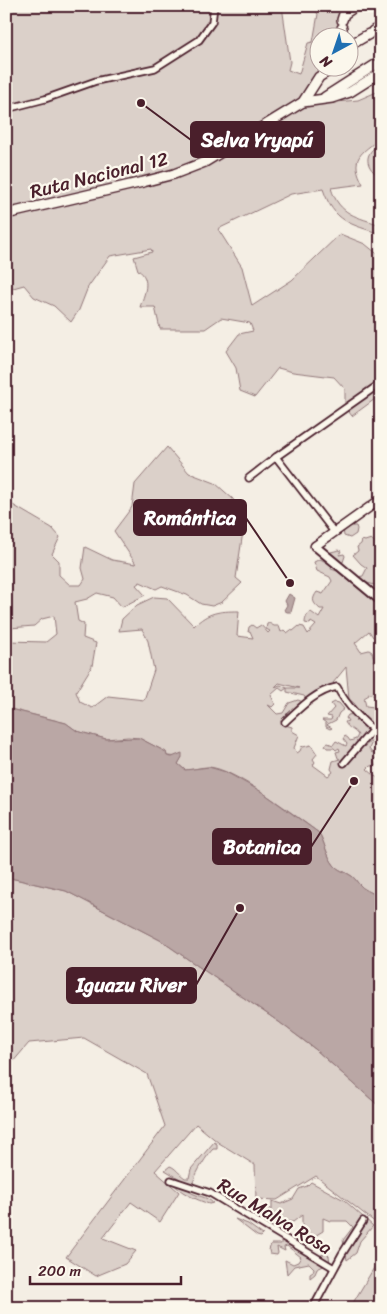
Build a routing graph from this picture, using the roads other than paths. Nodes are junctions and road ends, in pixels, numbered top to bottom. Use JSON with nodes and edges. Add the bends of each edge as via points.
{"nodes":[{"id":1,"x":214,"y":6,"type":"edge"},
{"id":2,"x":356,"y":6,"type":"edge"},
{"id":3,"x":342,"y":28,"type":"edge"},
{"id":4,"x":374,"y":30,"type":"edge"},
{"id":5,"x":360,"y":39,"type":"edge"},
{"id":6,"x":377,"y":69,"type":"edge"},
{"id":7,"x":318,"y":78,"type":"edge"},
{"id":8,"x":303,"y":102,"type":"junction"},
{"id":9,"x":6,"y":109,"type":"edge"},
{"id":10,"x":6,"y":214,"type":"edge"},
{"id":11,"x":381,"y":382,"type":"edge"},
{"id":12,"x":276,"y":456,"type":"junction"},
{"id":13,"x":249,"y":478,"type":"dead end"},
{"id":14,"x":380,"y":501,"type":"edge"},
{"id":15,"x":334,"y":532,"type":"junction"},
{"id":16,"x":315,"y":546,"type":"joint"},
{"id":17,"x":381,"y":601,"type":"edge"},
{"id":18,"x":381,"y":720,"type":"edge"},
{"id":19,"x":285,"y":722,"type":"dead end"},
{"id":20,"x":372,"y":730,"type":"junction"},
{"id":21,"x":381,"y":737,"type":"edge"},
{"id":22,"x":344,"y":762,"type":"dead end"},
{"id":23,"x":171,"y":1180,"type":"dead end"},
{"id":24,"x":363,"y":1221,"type":"dead end"},
{"id":25,"x":334,"y":1268,"type":"junction"},
{"id":26,"x":313,"y":1308,"type":"edge"}],
"edges":[{"from":1,"to":9,"type":"street","via":[[212,22],[199,40],[155,68],[96,81]]},
{"from":2,"to":3,"type":"highway","via":[[344,14]]},
{"from":4,"to":5,"type":"highway"},
{"from":6,"to":8,"type":"highway","name":"Ruta Nacional 12","via":[[320,100]]},
{"from":7,"to":8,"type":"highway","name":"Ruta Nacional 12"},
{"from":8,"to":10,"type":"highway","name":"Ruta Nacional 12","via":[[205,162],[174,174]]},
{"from":11,"to":12,"type":"street"},
{"from":12,"to":13,"type":"street"},
{"from":12,"to":15,"type":"street"},
{"from":14,"to":15,"type":"main road"},
{"from":15,"to":16,"type":"main road"},
{"from":16,"to":17,"type":"street"},
{"from":18,"to":20,"type":"street"},
{"from":19,"to":20,"type":"street","via":[[304,704],[328,689],[336,688]]},
{"from":20,"to":21,"type":"street"},
{"from":20,"to":22,"type":"street"},
{"from":23,"to":25,"type":"street","name":"Rua Malva Rosa","via":[[210,1193]]},
{"from":24,"to":25,"type":"street","name":"Rua Malva Rosa"},
{"from":25,"to":26,"type":"street","name":"Rua Malva Rosa"}]}
